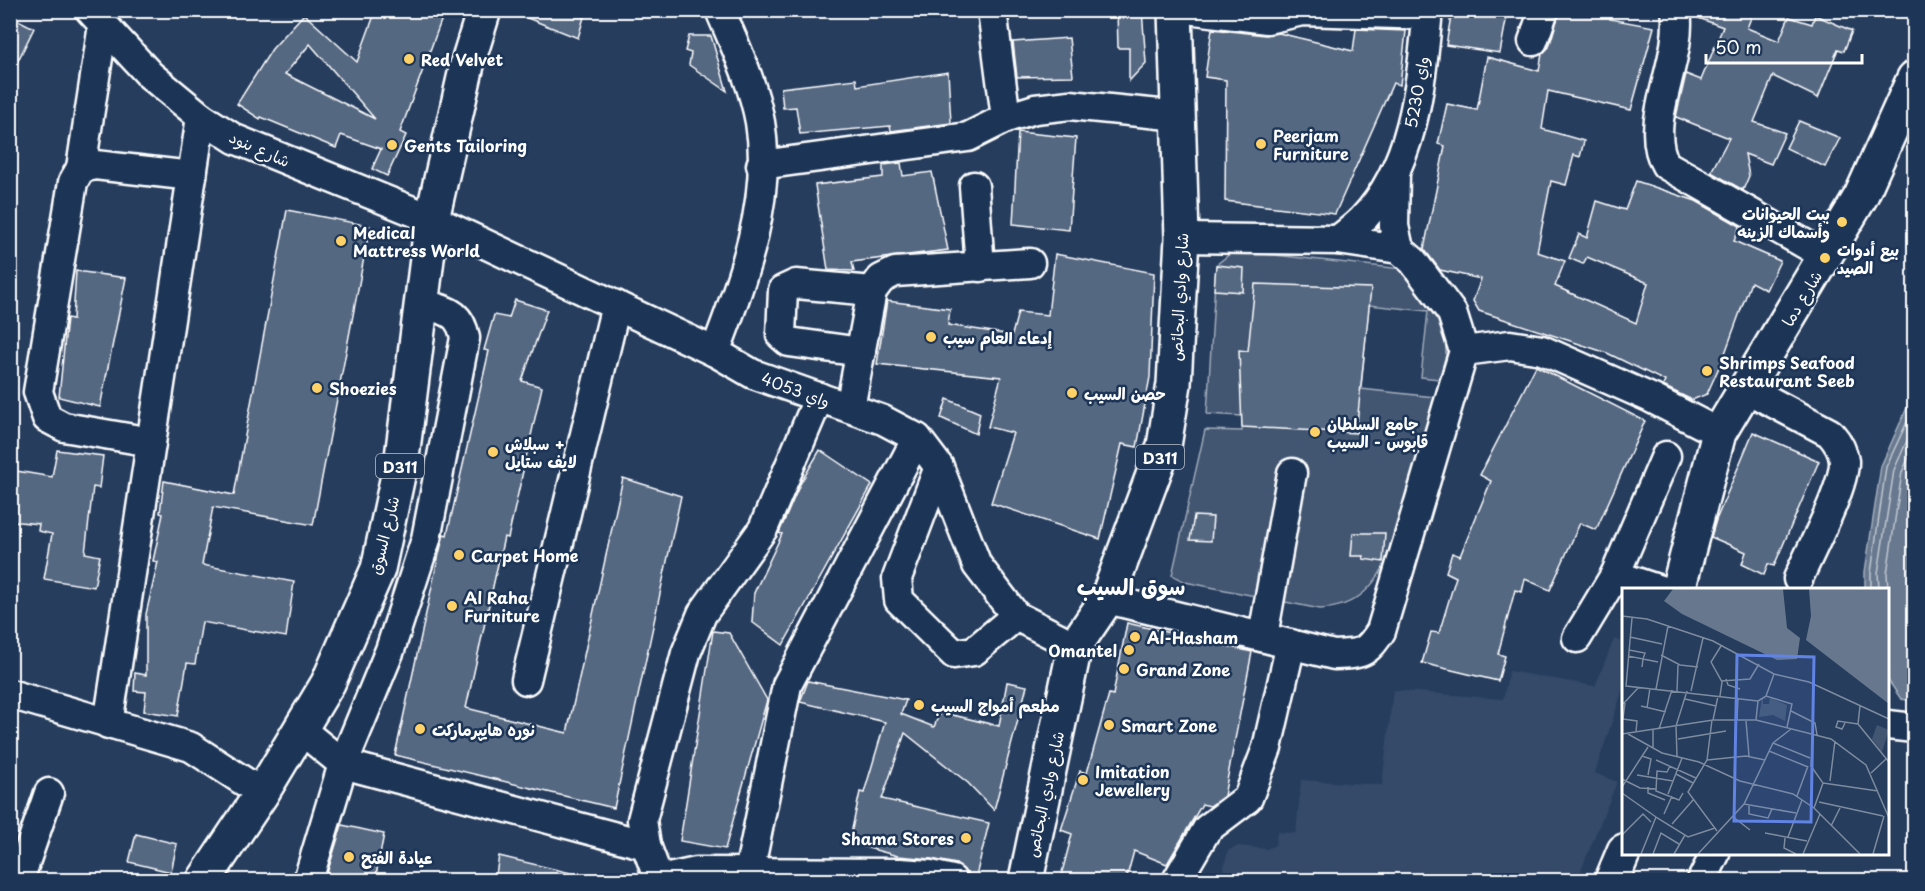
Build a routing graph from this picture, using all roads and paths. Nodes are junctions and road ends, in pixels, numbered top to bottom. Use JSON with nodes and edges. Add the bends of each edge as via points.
{"nodes":[{"id":1,"x":484,"y":10,"type":"edge"},
{"id":2,"x":720,"y":10,"type":"edge"},
{"id":3,"x":992,"y":10,"type":"edge"},
{"id":4,"x":1175,"y":10,"type":"edge"},
{"id":5,"x":1195,"y":10,"type":"edge"},
{"id":6,"x":1544,"y":10,"type":"edge"},
{"id":7,"x":1676,"y":10,"type":"edge"},
{"id":8,"x":1427,"y":13,"type":"edge"},
{"id":9,"x":97,"y":18,"type":"edge"},
{"id":10,"x":1533,"y":41,"type":"dead end"},
{"id":11,"x":1914,"y":78,"type":"edge"},
{"id":12,"x":1179,"y":116,"type":"junction"},
{"id":13,"x":201,"y":117,"type":"junction"},
{"id":14,"x":1006,"y":118,"type":"junction"},
{"id":15,"x":761,"y":165,"type":"junction"},
{"id":16,"x":81,"y":168,"type":"junction"},
{"id":17,"x":1395,"y":172,"type":"junction"},
{"id":18,"x":192,"y":176,"type":"junction"},
{"id":19,"x":974,"y":186,"type":"dead end"},
{"id":20,"x":432,"y":219,"type":"junction"},
{"id":21,"x":1182,"y":238,"type":"junction"},
{"id":22,"x":1338,"y":240,"type":"junction"},
{"id":23,"x":1399,"y":249,"type":"junction"},
{"id":24,"x":1826,"y":256,"type":"junction"},
{"id":25,"x":1030,"y":263,"type":"dead end"},
{"id":26,"x":980,"y":267,"type":"junction"},
{"id":27,"x":872,"y":291,"type":"junction"},
{"id":28,"x":421,"y":303,"type":"junction"},
{"id":29,"x":616,"y":305,"type":"junction"},
{"id":30,"x":1464,"y":351,"type":"junction"},
{"id":31,"x":715,"y":352,"type":"junction"},
{"id":32,"x":861,"y":352,"type":"junction"},
{"id":33,"x":1747,"y":389,"type":"junction"},
{"id":34,"x":819,"y":397,"type":"junction"},
{"id":35,"x":850,"y":408,"type":"junction"},
{"id":36,"x":1719,"y":433,"type":"junction"},
{"id":37,"x":917,"y":438,"type":"junction"},
{"id":38,"x":151,"y":442,"type":"junction"},
{"id":39,"x":1666,"y":456,"type":"dead end"},
{"id":40,"x":939,"y":467,"type":"junction"},
{"id":41,"x":1292,"y":473,"type":"dead end"},
{"id":42,"x":1615,"y":575,"type":"junction"},
{"id":43,"x":1797,"y":579,"type":"dead end"},
{"id":44,"x":1654,"y":588,"type":"edge"},
{"id":45,"x":1679,"y":588,"type":"edge"},
{"id":46,"x":1107,"y":599,"type":"junction"},
{"id":47,"x":1016,"y":616,"type":"junction"},
{"id":48,"x":1263,"y":636,"type":"junction"},
{"id":49,"x":1577,"y":638,"type":"dead end"},
{"id":50,"x":1291,"y":644,"type":"junction"},
{"id":51,"x":1075,"y":646,"type":"junction"},
{"id":52,"x":526,"y":680,"type":"dead end"},
{"id":53,"x":10,"y":694,"type":"edge"},
{"id":54,"x":108,"y":724,"type":"junction"},
{"id":55,"x":1889,"y":725,"type":"edge"},
{"id":56,"x":1914,"y":728,"type":"edge"},
{"id":57,"x":300,"y":729,"type":"junction"},
{"id":58,"x":343,"y":764,"type":"junction"},
{"id":59,"x":50,"y":793,"type":"dead end"},
{"id":60,"x":262,"y":794,"type":"junction"},
{"id":61,"x":646,"y":845,"type":"junction"},
{"id":62,"x":1622,"y":854,"type":"edge"},
{"id":63,"x":1714,"y":855,"type":"edge"},
{"id":64,"x":749,"y":873,"type":"junction"},
{"id":65,"x":19,"y":880,"type":"edge"},
{"id":66,"x":204,"y":880,"type":"edge"},
{"id":67,"x":308,"y":880,"type":"edge"},
{"id":68,"x":660,"y":880,"type":"edge"},
{"id":69,"x":952,"y":880,"type":"edge"},
{"id":70,"x":1026,"y":880,"type":"edge"},
{"id":71,"x":1178,"y":880,"type":"edge"},
{"id":72,"x":1612,"y":880,"type":"edge"},
{"id":73,"x":1702,"y":880,"type":"edge"}],
"edges":[{"from":1,"to":20,"type":"main road","name":"شارع السوق","number":"D311","via":[[467,65]]},
{"from":2,"to":15,"type":"street","via":[[760,123]]},
{"from":3,"to":14,"type":"street"},
{"from":4,"to":12,"type":"main road","name":"شارع وادي البحائص","number":"D311"},
{"from":5,"to":8,"type":"street","via":[[1267,19],[1302,11]]},
{"from":6,"to":10,"type":"street"},
{"from":7,"to":24,"type":"street","via":[[1676,51],[1659,112],[1658,152],[1666,165]]},
{"from":8,"to":17,"type":"street","name":"واي 5230","via":[[1418,93]]},
{"from":9,"to":13,"type":"street","name":"شارع بنود","via":[[150,75]]},
{"from":9,"to":16,"type":"street"},
{"from":11,"to":24,"type":"main road","name":"شارع دما","via":[[1861,196]]},
{"from":12,"to":14,"type":"street","via":[[1070,105],[1035,109]]},
{"from":12,"to":21,"type":"main road","name":"شارع وادي البحائص","number":"D311"},
{"from":13,"to":18,"type":"street"},
{"from":13,"to":20,"type":"street","name":"شارع بنود","via":[[235,139]]},
{"from":14,"to":15,"type":"street","via":[[968,137]]},
{"from":15,"to":31,"type":"street","via":[[758,220],[746,269]]},
{"from":16,"to":18,"type":"street","via":[[95,165]]},
{"from":16,"to":38,"type":"street","via":[[73,182],[38,392],[47,418],[64,427]]},
{"from":17,"to":22,"type":"street","name":"واي 5230","via":[[1363,219]]},
{"from":17,"to":23,"type":"street","name":"واي 5230","via":[[1394,226]]},
{"from":18,"to":38,"type":"street"},
{"from":19,"to":26,"type":"street"},
{"from":20,"to":28,"type":"main road","name":"شارع السوق","number":"D311"},
{"from":20,"to":29,"type":"street","name":"واي 4053"},
{"from":21,"to":22,"type":"street"},
{"from":21,"to":46,"type":"main road","name":"شارع وادي البحائص","number":"D311","via":[[1174,384],[1164,446]]},
{"from":22,"to":23,"type":"street"},
{"from":23,"to":30,"type":"street","via":[[1413,261],[1452,313]]},
{"from":24,"to":33,"type":"main road","name":"شارع دما"},
{"from":25,"to":26,"type":"street"},
{"from":26,"to":27,"type":"street","via":[[895,272],[881,279]]},
{"from":27,"to":32,"type":"street"},
{"from":27,"to":32,"type":"street","via":[[796,284],[783,290],[781,335],[789,342]]},
{"from":28,"to":57,"type":"main road","name":"شارع السوق","number":"D311","via":[[402,457],[378,569],[328,683]]},
{"from":28,"to":58,"type":"street","via":[[455,315],[462,323],[465,338],[426,539],[390,650]]},
{"from":29,"to":31,"type":"street","name":"واي 4053"},
{"from":29,"to":52,"type":"street"},
{"from":30,"to":36,"type":"street","via":[[1510,345],[1542,350],[1652,398]]},
{"from":30,"to":50,"type":"street","via":[[1381,631],[1370,649],[1358,654],[1334,655]]},
{"from":31,"to":34,"type":"street","name":"واي 4053","via":[[753,374]]},
{"from":32,"to":35,"type":"street"},
{"from":33,"to":36,"type":"main road","name":"شارع دما"},
{"from":33,"to":43,"type":"street","via":[[1821,427],[1837,440],[1844,459],[1842,479]]},
{"from":34,"to":35,"type":"street","name":"واي 4053"},
{"from":34,"to":61,"type":"street","via":[[763,529],[702,614],[686,653],[642,820]]},
{"from":35,"to":37,"type":"street","name":"واي 4053"},
{"from":36,"to":45,"type":"main road","name":"شارع دما"},
{"from":37,"to":40,"type":"street","name":"واي 4053"},
{"from":37,"to":64,"type":"street","via":[[787,685]]},
{"from":38,"to":54,"type":"street"},
{"from":39,"to":42,"type":"street"},
{"from":40,"to":47,"type":"street","name":"واي 4053","via":[[977,565]]},
{"from":40,"to":47,"type":"street","via":[[897,578],[899,600],[954,654],[974,651]]},
{"from":41,"to":48,"type":"street"},
{"from":42,"to":44,"type":"street"},
{"from":42,"to":49,"type":"street"},
{"from":46,"to":48,"type":"street"},
{"from":46,"to":51,"type":"main road","name":"شارع وادي البحائص","number":"D311"},
{"from":47,"to":51,"type":"street","name":"واي 4053"},
{"from":48,"to":50,"type":"street"},
{"from":50,"to":71,"type":"street","via":[[1267,748],[1248,798],[1207,829]]},
{"from":51,"to":70,"type":"main road","name":"شارع وادي البحائص","number":"D311"},
{"from":53,"to":54,"type":"street"},
{"from":54,"to":60,"type":"street","via":[[191,747]]},
{"from":55,"to":56,"type":"street"},
{"from":57,"to":58,"type":"street"},
{"from":57,"to":60,"type":"main road","name":"شارع السوق","number":"D311"},
{"from":58,"to":61,"type":"street"},
{"from":58,"to":67,"type":"street"},
{"from":59,"to":65,"type":"street"},
{"from":60,"to":66,"type":"main road","name":"شارع السوق","number":"D311"},
{"from":61,"to":68,"type":"street"},
{"from":62,"to":72,"type":"main road"},
{"from":63,"to":73,"type":"street"},
{"from":64,"to":68,"type":"street","via":[[697,872]]},
{"from":64,"to":69,"type":"street","via":[[900,873]]}]}
